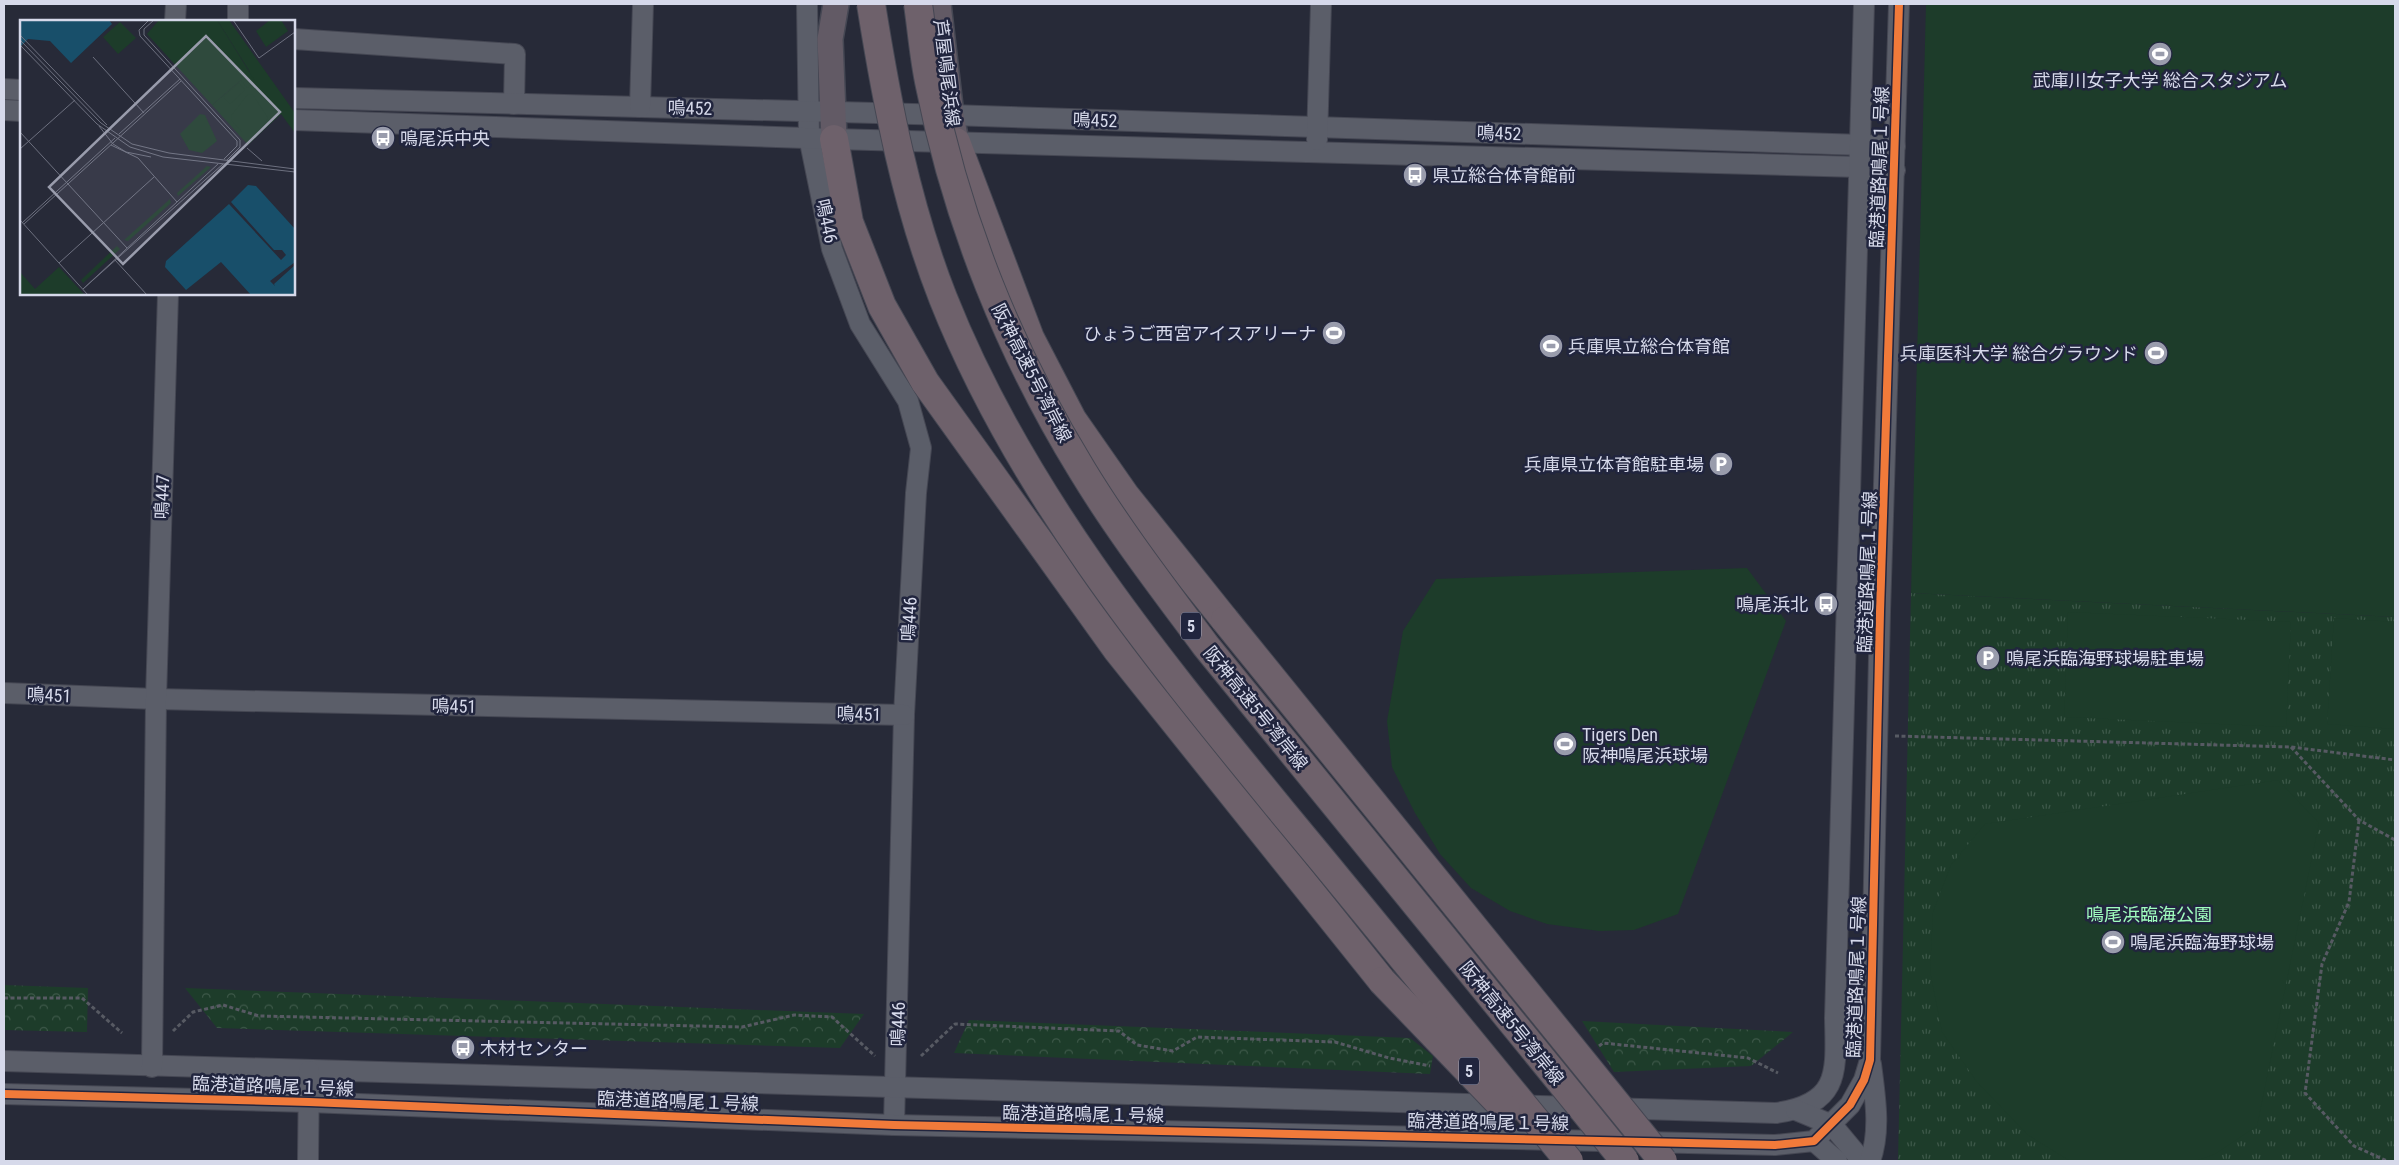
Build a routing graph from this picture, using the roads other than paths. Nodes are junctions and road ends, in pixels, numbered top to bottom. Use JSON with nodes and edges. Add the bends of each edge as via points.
{"nodes":[{"id":1,"x":176,"y":4,"type":"edge"},
{"id":2,"x":238,"y":4,"type":"edge"},
{"id":3,"x":643,"y":4,"type":"edge"},
{"id":4,"x":807,"y":4,"type":"edge"},
{"id":5,"x":836,"y":4,"type":"edge"},
{"id":6,"x":872,"y":4,"type":"edge"},
{"id":7,"x":918,"y":4,"type":"edge"},
{"id":8,"x":938,"y":4,"type":"edge"},
{"id":9,"x":1321,"y":4,"type":"edge"},
{"id":10,"x":1864,"y":4,"type":"edge"},
{"id":11,"x":1899,"y":4,"type":"edge"},
{"id":12,"x":175,"y":20,"type":"edge"},
{"id":13,"x":238,"y":20,"type":"edge"},
{"id":14,"x":295,"y":39,"type":"edge"},
{"id":15,"x":4,"y":89,"type":"edge"},
{"id":16,"x":20,"y":90,"type":"edge"},
{"id":17,"x":295,"y":98,"type":"edge"},
{"id":18,"x":514,"y":104,"type":"junction"},
{"id":19,"x":640,"y":107,"type":"junction"},
{"id":20,"x":4,"y":110,"type":"edge"},
{"id":21,"x":20,"y":111,"type":"edge"},
{"id":22,"x":821,"y":111,"type":"junction"},
{"id":23,"x":951,"y":115,"type":"junction"},
{"id":24,"x":295,"y":120,"type":"edge"},
{"id":25,"x":1317,"y":127,"type":"junction"},
{"id":26,"x":822,"y":138,"type":"junction"},
{"id":27,"x":956,"y":142,"type":"junction"},
{"id":28,"x":1859,"y":146,"type":"junction"},
{"id":29,"x":1896,"y":146,"type":"junction"},
{"id":30,"x":1317,"y":152,"type":"junction"},
{"id":31,"x":1859,"y":167,"type":"junction"},
{"id":32,"x":1895,"y":170,"type":"junction"},
{"id":33,"x":168,"y":295,"type":"edge"},
{"id":34,"x":4,"y":693,"type":"edge"},
{"id":35,"x":156,"y":699,"type":"junction"},
{"id":36,"x":904,"y":715,"type":"junction"},
{"id":37,"x":1870,"y":1060,"type":"junction"},
{"id":38,"x":4,"y":1062,"type":"edge"},
{"id":39,"x":152,"y":1067,"type":"junction"},
{"id":40,"x":309,"y":1071,"type":"junction"},
{"id":41,"x":896,"y":1089,"type":"junction"},
{"id":42,"x":4,"y":1094,"type":"edge"},
{"id":43,"x":309,"y":1102,"type":"junction"},
{"id":44,"x":1796,"y":1110,"type":"junction"},
{"id":45,"x":894,"y":1125,"type":"junction"},
{"id":46,"x":1832,"y":1125,"type":"junction"},
{"id":47,"x":1814,"y":1141,"type":"junction"},
{"id":48,"x":308,"y":1161,"type":"edge"},
{"id":49,"x":1555,"y":1161,"type":"edge"},
{"id":50,"x":1569,"y":1161,"type":"edge"},
{"id":51,"x":1625,"y":1161,"type":"edge"},
{"id":52,"x":1663,"y":1161,"type":"edge"},
{"id":53,"x":1837,"y":1161,"type":"edge"},
{"id":54,"x":1862,"y":1161,"type":"edge"},
{"id":55,"x":1870,"y":1161,"type":"edge"}],
"edges":[{"from":1,"to":12,"type":"street"},
{"from":2,"to":13,"type":"street"},
{"from":3,"to":19,"type":"street"},
{"from":4,"to":22,"type":"street"},
{"from":5,"to":22,"type":"main road"},
{"from":6,"to":50,"type":"highway","number":"5","bridge":true,"via":[[885,91],[909,195],[943,298],[993,406],[1046,499],[1133,626]]},
{"from":7,"to":51,"type":"highway","name":"阪神高速5号湾岸線","number":"5","bridge":true,"via":[[932,94],[957,193],[990,287],[1033,381],[1082,470],[1142,560],[1206,646]]},
{"from":8,"to":23,"type":"main road","name":"芦屋鳴尾浜線"},
{"from":9,"to":25,"type":"street"},
{"from":10,"to":28,"type":"street","name":"臨港道路鳴尾１号線"},
{"from":11,"to":29,"type":"street","name":"臨港道路鳴尾１号線"},
{"from":14,"to":18,"type":"street","via":[[515,54]]},
{"from":15,"to":16,"type":"street"},
{"from":17,"to":18,"type":"street","name":"鳴452"},
{"from":18,"to":19,"type":"street","name":"鳴452"},
{"from":19,"to":22,"type":"street","name":"鳴452"},
{"from":20,"to":21,"type":"street"},
{"from":22,"to":23,"type":"street","name":"鳴452"},
{"from":22,"to":26,"type":"main road"},
{"from":23,"to":25,"type":"street","name":"鳴452"},
{"from":23,"to":27,"type":"main road","name":"芦屋鳴尾浜線"},
{"from":24,"to":26,"type":"street","name":"鳴452"},
{"from":25,"to":28,"type":"street","name":"鳴452"},
{"from":25,"to":30,"type":"street"},
{"from":26,"to":27,"type":"street","name":"鳴452"},
{"from":26,"to":36,"type":"street","name":"鳴446","via":[[832,249],[860,324],[908,401],[921,448]]},
{"from":26,"to":49,"type":"highway","number":"5","bridge":true,"via":[[849,222],[882,306],[925,382],[1118,651],[1382,981]]},
{"from":27,"to":30,"type":"street","name":"鳴452"},
{"from":27,"to":52,"type":"highway","number":"5","bridge":true,"via":[[1030,338],[1072,419],[1125,495]]},
{"from":28,"to":29,"type":"street","name":"鳴452"},
{"from":28,"to":31,"type":"street","name":"臨港道路鳴尾１号線"},
{"from":29,"to":32,"type":"street","name":"臨港道路鳴尾１号線"},
{"from":30,"to":31,"type":"street","name":"鳴452"},
{"from":31,"to":32,"type":"street","name":"鳴452"},
{"from":31,"to":44,"type":"street","name":"臨港道路鳴尾１号線","via":[[1836,1068],[1826,1089],[1812,1104]]},
{"from":32,"to":37,"type":"street","name":"臨港道路鳴尾１号線"},
{"from":33,"to":35,"type":"street","name":"鳴447"},
{"from":34,"to":35,"type":"street","name":"鳴451"},
{"from":35,"to":36,"type":"street","name":"鳴451"},
{"from":35,"to":39,"type":"street","name":"鳴447"},
{"from":36,"to":41,"type":"street","name":"鳴446"},
{"from":37,"to":46,"type":"street","name":"臨港道路鳴尾１号線","via":[[1864,1080],[1850,1105]]},
{"from":37,"to":55,"type":"street","via":[[1876,1106]]},
{"from":38,"to":39,"type":"street","name":"臨港道路鳴尾１号線"},
{"from":39,"to":40,"type":"street","name":"臨港道路鳴尾１号線"},
{"from":40,"to":41,"type":"street","name":"臨港道路鳴尾１号線"},
{"from":40,"to":43,"type":"street"},
{"from":41,"to":44,"type":"street","name":"臨港道路鳴尾１号線","via":[[1776,1113]]},
{"from":41,"to":45,"type":"street","name":"鳴446"},
{"from":42,"to":43,"type":"street","name":"臨港道路鳴尾１号線"},
{"from":43,"to":45,"type":"street","name":"臨港道路鳴尾１号線"},
{"from":43,"to":48,"type":"street"},
{"from":44,"to":46,"type":"street"},
{"from":45,"to":47,"type":"street","name":"臨港道路鳴尾１号線","via":[[1775,1145]]},
{"from":46,"to":47,"type":"street","name":"臨港道路鳴尾１号線"},
{"from":46,"to":54,"type":"street"},
{"from":47,"to":53,"type":"street"}]}
